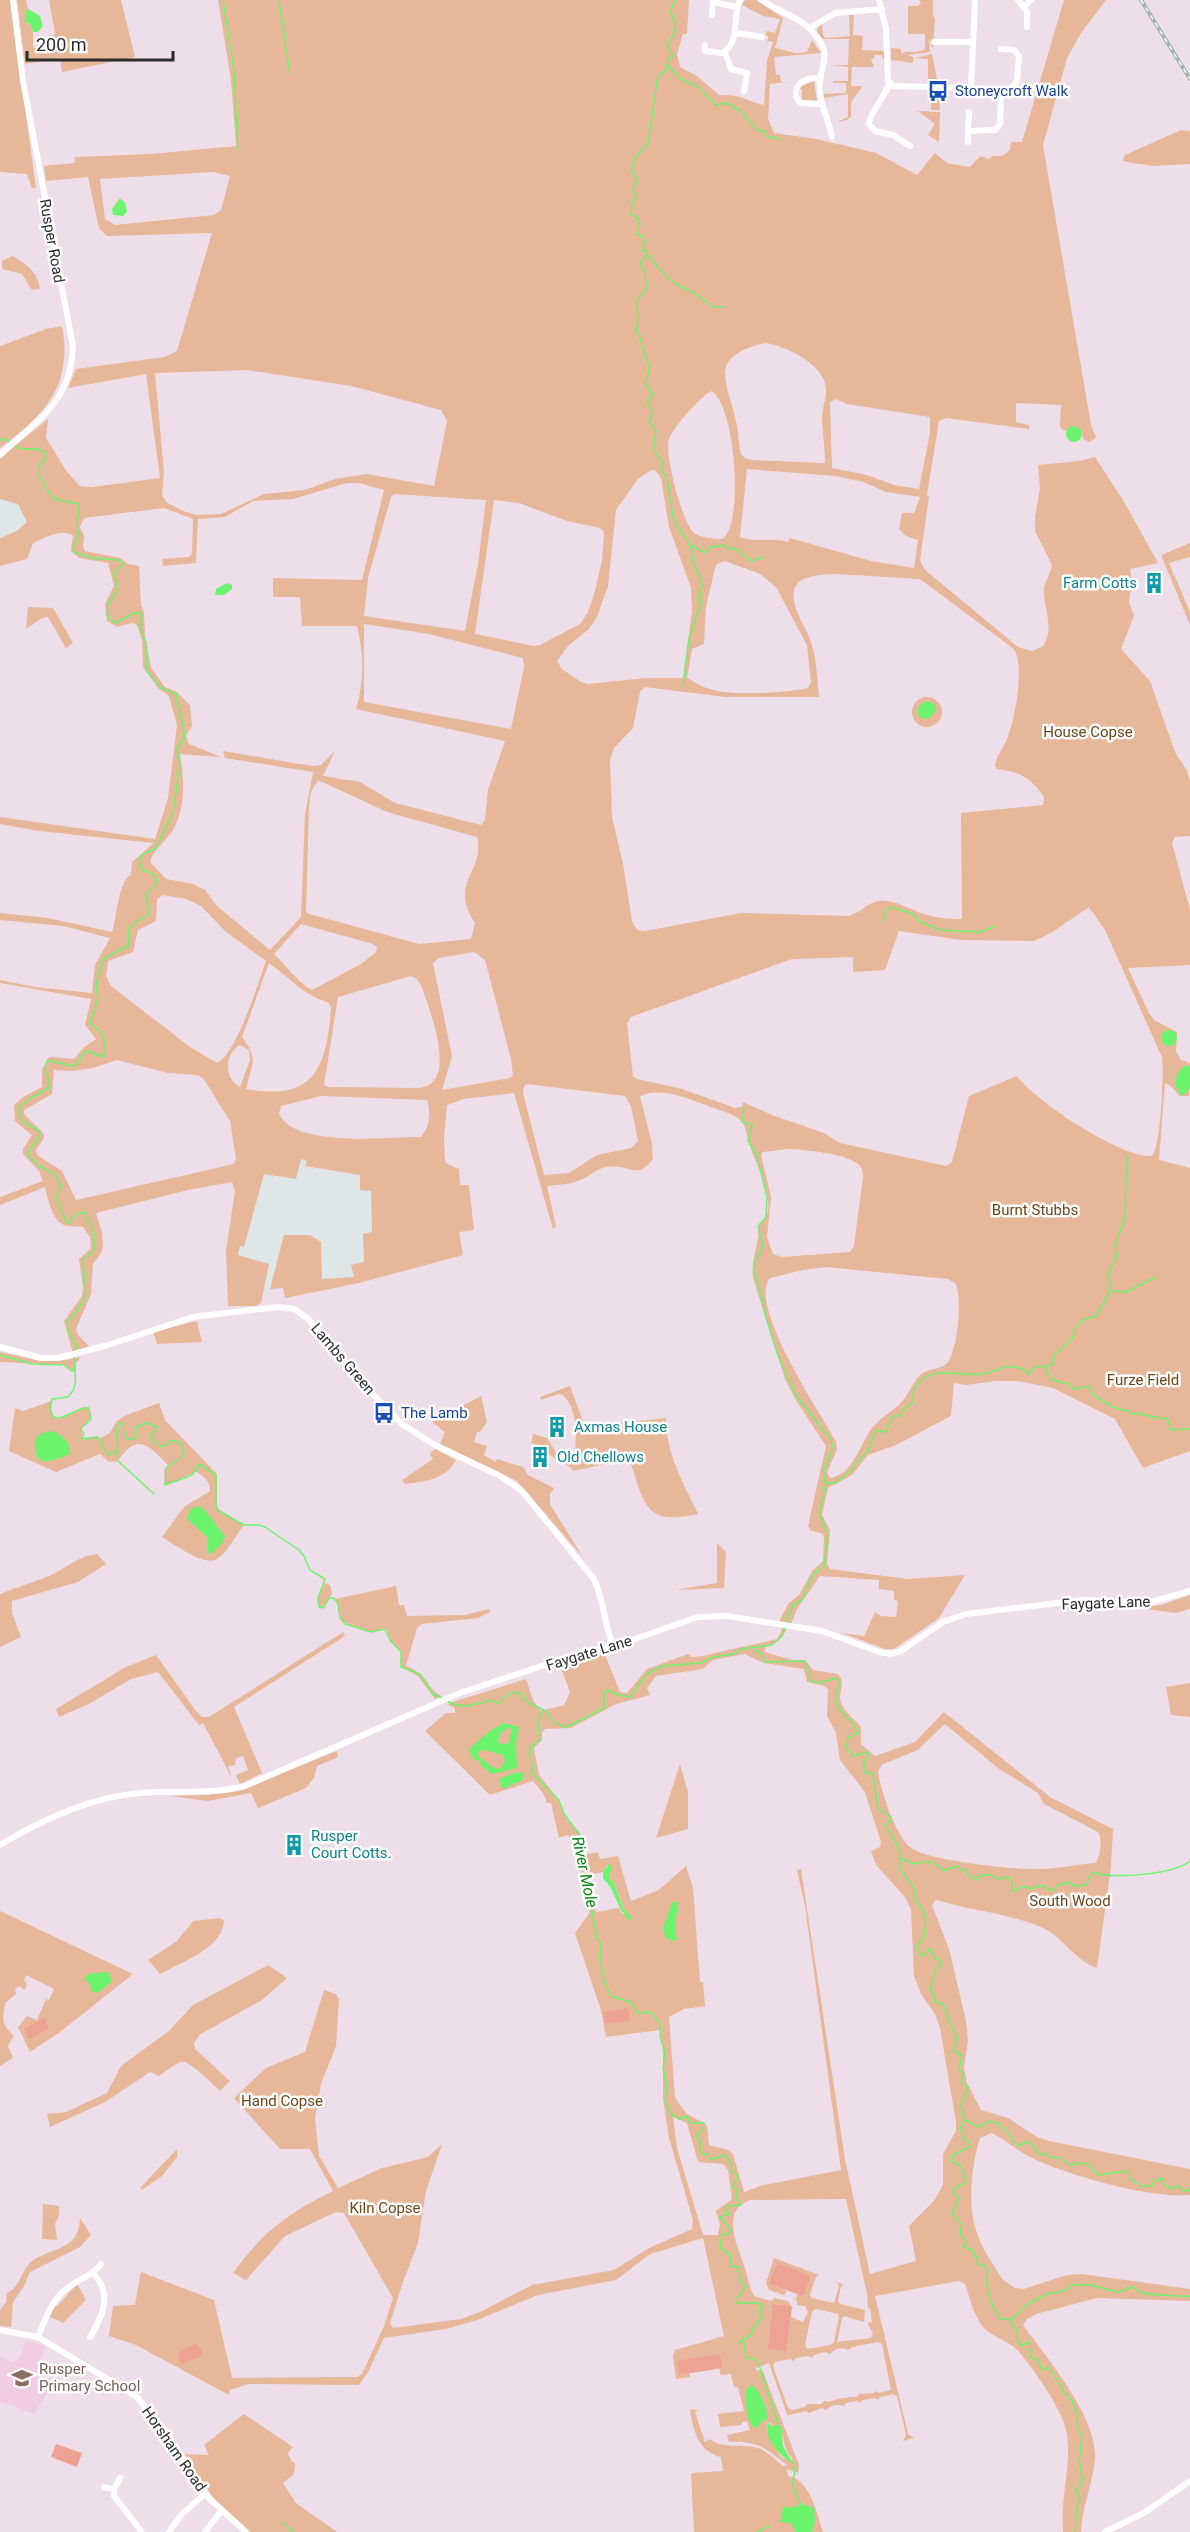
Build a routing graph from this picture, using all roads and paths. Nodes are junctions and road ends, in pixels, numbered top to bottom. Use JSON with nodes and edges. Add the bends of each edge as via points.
{"nodes":[{"id":1,"x":13,"y":0,"type":"edge"},
{"id":2,"x":740,"y":0,"type":"edge"},
{"id":3,"x":762,"y":0,"type":"edge"},
{"id":4,"x":879,"y":0,"type":"edge"},
{"id":5,"x":975,"y":0,"type":"edge"},
{"id":6,"x":1018,"y":0,"type":"edge"},
{"id":7,"x":1031,"y":0,"type":"edge"},
{"id":8,"x":713,"y":1,"type":"edge"},
{"id":9,"x":737,"y":7,"type":"junction"},
{"id":10,"x":1024,"y":7,"type":"junction"},
{"id":11,"x":882,"y":9,"type":"junction"},
{"id":12,"x":712,"y":15,"type":"dead end"},
{"id":13,"x":1027,"y":27,"type":"dead end"},
{"id":14,"x":810,"y":28,"type":"junction"},
{"id":15,"x":736,"y":33,"type":"junction"},
{"id":16,"x":762,"y":37,"type":"dead end"},
{"id":17,"x":972,"y":42,"type":"junction"},
{"id":18,"x":705,"y":45,"type":"dead end"},
{"id":19,"x":1001,"y":49,"type":"dead end"},
{"id":20,"x":939,"y":50,"type":"dead end"},
{"id":21,"x":725,"y":52,"type":"junction"},
{"id":22,"x":820,"y":79,"type":"junction"},
{"id":23,"x":889,"y":84,"type":"junction"},
{"id":24,"x":970,"y":89,"type":"junction"},
{"id":25,"x":1001,"y":90,"type":"junction"},
{"id":26,"x":744,"y":92,"type":"dead end"},
{"id":27,"x":822,"y":104,"type":"junction"},
{"id":28,"x":969,"y":112,"type":"dead end"},
{"id":29,"x":968,"y":131,"type":"junction"},
{"id":30,"x":832,"y":136,"type":"dead end"},
{"id":31,"x":968,"y":142,"type":"dead end"},
{"id":32,"x":910,"y":146,"type":"dead end"},
{"id":33,"x":0,"y":455,"type":"edge"},
{"id":34,"x":0,"y":1347,"type":"edge"},
{"id":35,"x":1190,"y":1591,"type":"edge"},
{"id":36,"x":613,"y":1646,"type":"junction"},
{"id":37,"x":0,"y":1845,"type":"edge"},
{"id":38,"x":100,"y":2264,"type":"dead end"},
{"id":39,"x":93,"y":2273,"type":"junction"},
{"id":40,"x":0,"y":2330,"type":"edge"},
{"id":41,"x":38,"y":2337,"type":"junction"},
{"id":42,"x":90,"y":2337,"type":"dead end"},
{"id":43,"x":120,"y":2478,"type":"dead end"},
{"id":44,"x":1190,"y":2481,"type":"edge"},
{"id":45,"x":104,"y":2487,"type":"dead end"},
{"id":46,"x":114,"y":2489,"type":"junction"},
{"id":47,"x":206,"y":2493,"type":"junction"},
{"id":48,"x":221,"y":2511,"type":"junction"},
{"id":49,"x":142,"y":2532,"type":"edge"},
{"id":50,"x":169,"y":2532,"type":"edge"},
{"id":51,"x":205,"y":2532,"type":"edge"},
{"id":52,"x":246,"y":2532,"type":"edge"},
{"id":53,"x":1105,"y":2532,"type":"edge"}],
"edges":[{"from":1,"to":33,"type":"street","name":"Rusper Road","via":[[23,81],[73,346],[69,373],[58,400]]},
{"from":2,"to":9,"type":"street"},
{"from":3,"to":14,"type":"street"},
{"from":4,"to":11,"type":"street"},
{"from":5,"to":17,"type":"street"},
{"from":6,"to":10,"type":"street"},
{"from":7,"to":10,"type":"street"},
{"from":8,"to":9,"type":"street"},
{"from":8,"to":12,"type":"street"},
{"from":9,"to":15,"type":"street"},
{"from":10,"to":13,"type":"street"},
{"from":11,"to":14,"type":"street","via":[[835,13]]},
{"from":11,"to":23,"type":"street"},
{"from":14,"to":22,"type":"street","via":[[825,52]]},
{"from":15,"to":16,"type":"street","via":[[754,32]]},
{"from":15,"to":21,"type":"street"},
{"from":17,"to":20,"type":"street","via":[[937,42]]},
{"from":17,"to":24,"type":"street"},
{"from":18,"to":21,"type":"street","via":[[707,52]]},
{"from":19,"to":25,"type":"street","via":[[1013,50],[1019,56],[1016,84]]},
{"from":21,"to":26,"type":"street","via":[[731,69],[748,70]]},
{"from":22,"to":27,"type":"street"},
{"from":22,"to":27,"type":"street","via":[[813,77],[800,83],[796,93],[800,103]]},
{"from":23,"to":24,"type":"street"},
{"from":23,"to":32,"type":"street","via":[[869,124],[874,131],[893,135]]},
{"from":24,"to":25,"type":"street"},
{"from":25,"to":29,"type":"street","via":[[997,129]]},
{"from":27,"to":30,"type":"street"},
{"from":28,"to":29,"type":"street"},
{"from":29,"to":31,"type":"street"},
{"from":34,"to":36,"type":"street","name":"Lambs Green","via":[[45,1359],[72,1356],[193,1317],[278,1307],[295,1309],[402,1424],[500,1476],[528,1497],[594,1579]]},
{"from":35,"to":36,"type":"street","name":"Faygate Lane","via":[[1148,1603],[1081,1601],[966,1614],[943,1622],[894,1653],[879,1652],[826,1632],[727,1616],[704,1616]]},
{"from":36,"to":37,"type":"street","name":"Faygate Lane","via":[[578,1654],[445,1700],[245,1786],[112,1798],[50,1818]]},
{"from":38,"to":39,"type":"street"},
{"from":39,"to":41,"type":"street","via":[[60,2295]]},
{"from":39,"to":42,"type":"street","via":[[102,2284],[105,2304]]},
{"from":40,"to":41,"type":"street","name":"Horsham Road"},
{"from":41,"to":47,"type":"street","name":"Horsham Road","via":[[137,2397]]},
{"from":43,"to":46,"type":"street"},
{"from":44,"to":53,"type":"street","via":[[1137,2517]]},
{"from":45,"to":46,"type":"street"},
{"from":46,"to":49,"type":"street","via":[[117,2500]]},
{"from":47,"to":48,"type":"street","name":"Horsham Road"},
{"from":47,"to":50,"type":"street"},
{"from":48,"to":51,"type":"street"},
{"from":48,"to":52,"type":"street","name":"Horsham Road"}]}
